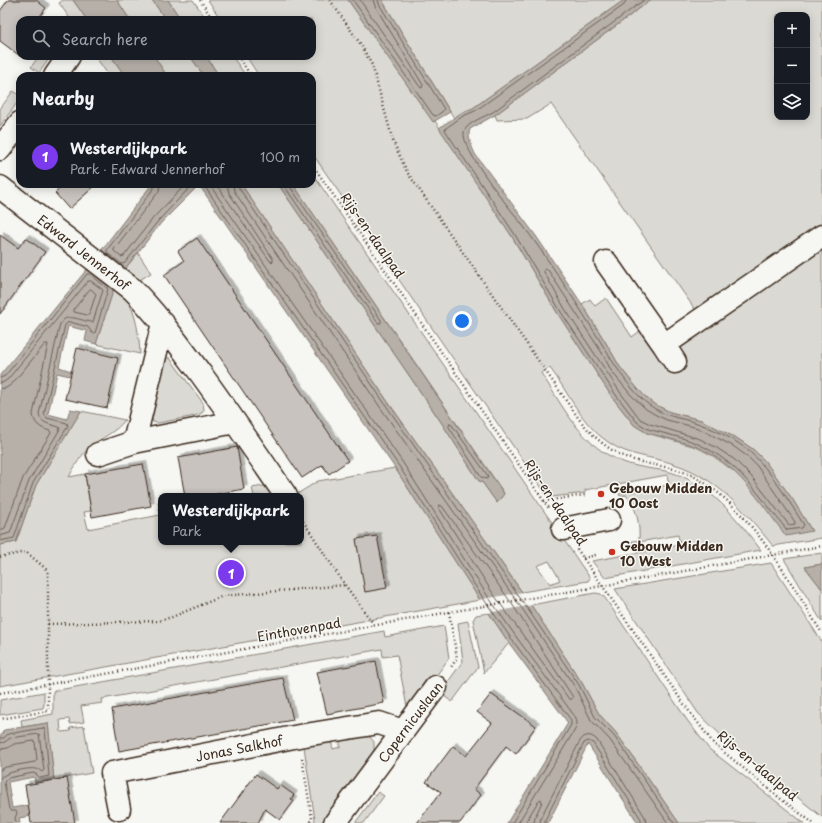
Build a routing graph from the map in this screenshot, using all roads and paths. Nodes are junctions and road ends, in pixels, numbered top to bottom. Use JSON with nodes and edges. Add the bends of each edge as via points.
{"nodes":[{"id":1,"x":200,"y":0,"type":"edge"},
{"id":2,"x":330,"y":0,"type":"edge"},
{"id":3,"x":210,"y":16,"type":"edge"},
{"id":4,"x":67,"y":60,"type":"edge"},
{"id":5,"x":241,"y":60,"type":"edge"},
{"id":6,"x":58,"y":72,"type":"edge"},
{"id":7,"x":248,"y":72,"type":"edge"},
{"id":8,"x":16,"y":128,"type":"edge"},
{"id":9,"x":0,"y":150,"type":"edge"},
{"id":10,"x":316,"y":170,"type":"edge"},
{"id":11,"x":0,"y":186,"type":"edge"},
{"id":12,"x":822,"y":236,"type":"edge"},
{"id":13,"x":606,"y":262,"type":"dead end"},
{"id":14,"x":163,"y":323,"type":"junction"},
{"id":15,"x":235,"y":422,"type":"junction"},
{"id":16,"x":134,"y":442,"type":"junction"},
{"id":17,"x":98,"y":454,"type":"dead end"},
{"id":18,"x":284,"y":493,"type":"edge"},
{"id":19,"x":585,"y":496,"type":"dead end"},
{"id":20,"x":544,"y":501,"type":"junction"},
{"id":21,"x":609,"y":520,"type":"dead end"},
{"id":22,"x":304,"y":523,"type":"edge"},
{"id":23,"x":563,"y":529,"type":"junction"},
{"id":24,"x":822,"y":546,"type":"edge"},
{"id":25,"x":773,"y":554,"type":"junction"},
{"id":26,"x":596,"y":555,"type":"dead end"},
{"id":27,"x":0,"y":556,"type":"edge"},
{"id":28,"x":583,"y":558,"type":"junction"},
{"id":29,"x":345,"y":585,"type":"junction"},
{"id":30,"x":602,"y":586,"type":"junction"},
{"id":31,"x":449,"y":612,"type":"junction"},
{"id":32,"x":48,"y":624,"type":"junction"},
{"id":33,"x":375,"y":626,"type":"junction"},
{"id":34,"x":822,"y":633,"type":"edge"},
{"id":35,"x":48,"y":685,"type":"junction"},
{"id":36,"x":436,"y":687,"type":"joint"},
{"id":37,"x":0,"y":693,"type":"edge"},
{"id":38,"x":0,"y":719,"type":"edge"},
{"id":39,"x":403,"y":731,"type":"junction"},
{"id":40,"x":299,"y":736,"type":"junction"},
{"id":41,"x":119,"y":809,"type":"dead end"},
{"id":42,"x":309,"y":823,"type":"edge"},
{"id":43,"x":335,"y":823,"type":"edge"},
{"id":44,"x":813,"y":823,"type":"edge"}],
"edges":[{"from":1,"to":3,"type":"path"},
{"from":2,"to":25,"type":"path","via":[[362,45],[372,65],[393,142],[407,172],[579,419],[596,439],[621,455],[686,473],[710,486],[742,517]]},
{"from":4,"to":6,"type":"street"},
{"from":5,"to":7,"type":"path"},
{"from":8,"to":9,"type":"street"},
{"from":10,"to":20,"type":"path","name":"Rijs-en-daalpad"},
{"from":11,"to":14,"type":"street","name":"Edward Jennerhof","via":[[132,289]]},
{"from":12,"to":13,"type":"street","via":[[670,354]]},
{"from":14,"to":15,"type":"street","name":"Edward Jennerhof"},
{"from":14,"to":16,"type":"street"},
{"from":15,"to":16,"type":"street"},
{"from":15,"to":18,"type":"street","name":"Edward Jennerhof"},
{"from":16,"to":17,"type":"street"},
{"from":19,"to":20,"type":"path"},
{"from":20,"to":23,"type":"path","name":"Rijs-en-daalpad"},
{"from":21,"to":23,"type":"street"},
{"from":22,"to":29,"type":"path"},
{"from":23,"to":28,"type":"path","name":"Rijs-en-daalpad"},
{"from":24,"to":25,"type":"path","name":"Einthovenpad"},
{"from":25,"to":30,"type":"path","name":"Einthovenpad"},
{"from":25,"to":34,"type":"path"},
{"from":26,"to":28,"type":"path"},
{"from":27,"to":32,"type":"path","via":[[26,552],[45,568],[48,573]]},
{"from":28,"to":30,"type":"path","name":"Rijs-en-daalpad"},
{"from":29,"to":32,"type":"path","via":[[223,596],[158,621]]},
{"from":29,"to":33,"type":"path"},
{"from":30,"to":31,"type":"path","name":"Einthovenpad"},
{"from":30,"to":44,"type":"path","name":"Rijs-en-daalpad","via":[[714,744]]},
{"from":31,"to":33,"type":"path","name":"Einthovenpad"},
{"from":31,"to":36,"type":"path","name":"Copernicuslaan","via":[[457,658]]},
{"from":32,"to":35,"type":"path"},
{"from":33,"to":35,"type":"path","name":"Einthovenpad"},
{"from":35,"to":37,"type":"path","name":"Einthovenpad"},
{"from":35,"to":38,"type":"path","via":[[48,711]]},
{"from":36,"to":39,"type":"street","name":"Copernicuslaan"},
{"from":39,"to":40,"type":"street","name":"Jonas Salkhof","via":[[379,723]]},
{"from":39,"to":43,"type":"street","name":"Copernicuslaan"},
{"from":40,"to":41,"type":"street","name":"Jonas Salkhof","via":[[112,773]]},
{"from":40,"to":42,"type":"path","via":[[312,819]]}]}
